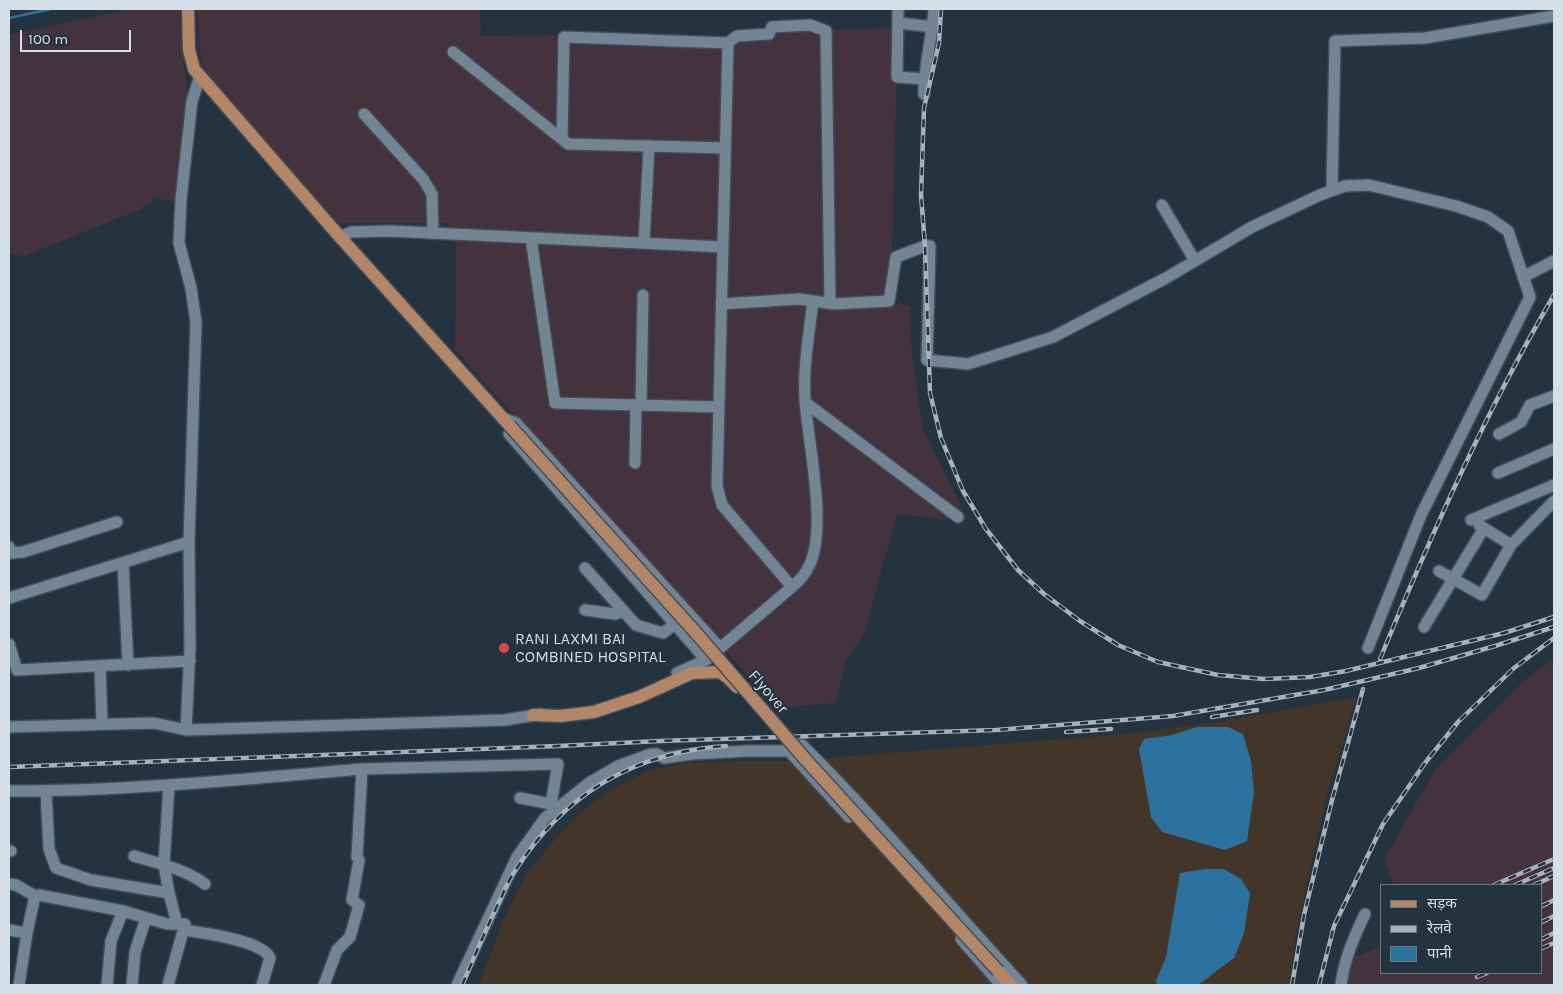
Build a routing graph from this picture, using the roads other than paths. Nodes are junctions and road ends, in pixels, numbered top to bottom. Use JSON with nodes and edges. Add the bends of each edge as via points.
{"nodes":[{"id":1,"x":188,"y":9,"type":"edge"},
{"id":2,"x":898,"y":9,"type":"edge"},
{"id":3,"x":934,"y":9,"type":"edge"},
{"id":4,"x":1554,"y":16,"type":"edge"},
{"id":5,"x":899,"y":23,"type":"junction"},
{"id":6,"x":933,"y":26,"type":"junction"},
{"id":7,"x":728,"y":43,"type":"junction"},
{"id":8,"x":453,"y":52,"type":"dead end"},
{"id":9,"x":200,"y":76,"type":"junction"},
{"id":10,"x":924,"y":79,"type":"junction"},
{"id":11,"x":924,"y":94,"type":"dead end"},
{"id":12,"x":364,"y":114,"type":"dead end"},
{"id":13,"x":562,"y":139,"type":"junction"},
{"id":14,"x":650,"y":146,"type":"junction"},
{"id":15,"x":726,"y":148,"type":"junction"},
{"id":16,"x":1332,"y":190,"type":"junction"},
{"id":17,"x":1162,"y":205,"type":"dead end"},
{"id":18,"x":433,"y":233,"type":"junction"},
{"id":19,"x":340,"y":237,"type":"junction"},
{"id":20,"x":531,"y":238,"type":"junction"},
{"id":21,"x":644,"y":243,"type":"junction"},
{"id":22,"x":723,"y":247,"type":"junction"},
{"id":23,"x":1195,"y":261,"type":"junction"},
{"id":24,"x":1554,"y":261,"type":"edge"},
{"id":25,"x":1523,"y":277,"type":"junction"},
{"id":26,"x":643,"y":296,"type":"dead end"},
{"id":27,"x":812,"y":301,"type":"junction"},
{"id":28,"x":830,"y":303,"type":"junction"},
{"id":29,"x":721,"y":304,"type":"junction"},
{"id":30,"x":1554,"y":396,"type":"edge"},
{"id":31,"x":806,"y":403,"type":"junction"},
{"id":32,"x":638,"y":405,"type":"junction"},
{"id":33,"x":718,"y":407,"type":"junction"},
{"id":34,"x":507,"y":422,"type":"junction"},
{"id":35,"x":1499,"y":434,"type":"dead end"},
{"id":36,"x":1554,"y":449,"type":"edge"},
{"id":37,"x":634,"y":463,"type":"dead end"},
{"id":38,"x":1498,"y":473,"type":"dead end"},
{"id":39,"x":1554,"y":485,"type":"edge"},
{"id":40,"x":1554,"y":502,"type":"edge"},
{"id":41,"x":958,"y":517,"type":"dead end"},
{"id":42,"x":117,"y":522,"type":"dead end"},
{"id":43,"x":1484,"y":528,"type":"junction"},
{"id":44,"x":189,"y":542,"type":"junction"},
{"id":45,"x":1511,"y":545,"type":"junction"},
{"id":46,"x":9,"y":547,"type":"edge"},
{"id":47,"x":124,"y":563,"type":"junction"},
{"id":48,"x":585,"y":568,"type":"dead end"},
{"id":49,"x":1438,"y":571,"type":"dead end"},
{"id":50,"x":1453,"y":579,"type":"junction"},
{"id":51,"x":792,"y":587,"type":"junction"},
{"id":52,"x":9,"y":598,"type":"edge"},
{"id":53,"x":585,"y":610,"type":"dead end"},
{"id":54,"x":624,"y":611,"type":"junction"},
{"id":55,"x":675,"y":624,"type":"junction"},
{"id":56,"x":1424,"y":628,"type":"dead end"},
{"id":57,"x":9,"y":644,"type":"edge"},
{"id":58,"x":720,"y":648,"type":"junction"},
{"id":59,"x":1368,"y":648,"type":"dead end"},
{"id":60,"x":706,"y":660,"type":"junction"},
{"id":61,"x":190,"y":662,"type":"junction"},
{"id":62,"x":128,"y":665,"type":"junction"},
{"id":63,"x":100,"y":666,"type":"junction"},
{"id":64,"x":762,"y":710,"type":"junction"},
{"id":65,"x":533,"y":715,"type":"junction"},
{"id":66,"x":102,"y":724,"type":"junction"},
{"id":67,"x":9,"y":727,"type":"edge"},
{"id":68,"x":186,"y":730,"type":"junction"},
{"id":69,"x":789,"y":751,"type":"junction"},
{"id":70,"x":362,"y":769,"type":"junction"},
{"id":71,"x":169,"y":785,"type":"junction"},
{"id":72,"x":9,"y":791,"type":"edge"},
{"id":73,"x":46,"y":791,"type":"junction"},
{"id":74,"x":520,"y":798,"type":"dead end"},
{"id":75,"x":134,"y":856,"type":"dead end"},
{"id":76,"x":164,"y":865,"type":"junction"},
{"id":77,"x":9,"y":884,"type":"edge"},
{"id":78,"x":205,"y":884,"type":"dead end"},
{"id":79,"x":169,"y":893,"type":"junction"},
{"id":80,"x":39,"y":895,"type":"dead end"},
{"id":81,"x":123,"y":911,"type":"junction"},
{"id":82,"x":1365,"y":914,"type":"dead end"},
{"id":83,"x":146,"y":918,"type":"junction"},
{"id":84,"x":180,"y":927,"type":"junction"},
{"id":85,"x":9,"y":930,"type":"edge"},
{"id":86,"x":27,"y":933,"type":"junction"},
{"id":87,"x":1015,"y":984,"type":"edge"},
{"id":88,"x":19,"y":985,"type":"edge"},
{"id":89,"x":107,"y":985,"type":"edge"},
{"id":90,"x":132,"y":985,"type":"edge"},
{"id":91,"x":168,"y":985,"type":"edge"},
{"id":92,"x":262,"y":985,"type":"edge"},
{"id":93,"x":324,"y":985,"type":"edge"},
{"id":94,"x":456,"y":985,"type":"edge"},
{"id":95,"x":1001,"y":985,"type":"edge"},
{"id":96,"x":1340,"y":985,"type":"edge"}],
"edges":[{"from":1,"to":9,"type":"main road","name":"Flyover","via":[[189,50],[194,69]]},
{"from":2,"to":5,"type":"street"},
{"from":3,"to":6,"type":"street"},
{"from":4,"to":16,"type":"street","via":[[1425,38],[1335,41]]},
{"from":5,"to":6,"type":"street"},
{"from":5,"to":10,"type":"street","via":[[897,77]]},
{"from":6,"to":10,"type":"street"},
{"from":7,"to":13,"type":"street","via":[[564,37]]},
{"from":7,"to":15,"type":"street"},
{"from":7,"to":28,"type":"street","via":[[737,36],[768,34],[772,27],[810,25],[826,31]]},
{"from":8,"to":13,"type":"street"},
{"from":9,"to":19,"type":"main road","name":"Flyover"},
{"from":9,"to":44,"type":"street","via":[[192,101],[179,243],[196,322]]},
{"from":10,"to":11,"type":"street"},
{"from":12,"to":18,"type":"street","via":[[423,179],[432,194]]},
{"from":13,"to":14,"type":"street","via":[[568,144]]},
{"from":14,"to":15,"type":"street"},
{"from":14,"to":21,"type":"street"},
{"from":15,"to":22,"type":"street"},
{"from":16,"to":23,"type":"street","via":[[1252,227]]},
{"from":16,"to":25,"type":"street","via":[[1369,185],[1488,217],[1508,231]]},
{"from":17,"to":23,"type":"street"},
{"from":18,"to":19,"type":"street","via":[[351,232]]},
{"from":18,"to":20,"type":"street"},
{"from":19,"to":34,"type":"main road","name":"Flyover"},
{"from":20,"to":21,"type":"street"},
{"from":20,"to":32,"type":"street","via":[[555,403]]},
{"from":21,"to":22,"type":"street"},
{"from":22,"to":29,"type":"street"},
{"from":23,"to":28,"type":"street","via":[[1053,337],[968,364],[927,360],[930,246],[896,257],[889,301]]},
{"from":24,"to":25,"type":"street"},
{"from":25,"to":59,"type":"street","via":[[1530,297],[1421,515]]},
{"from":26,"to":32,"type":"street"},
{"from":27,"to":28,"type":"street"},
{"from":27,"to":29,"type":"street"},
{"from":27,"to":31,"type":"street"},
{"from":29,"to":33,"type":"street"},
{"from":30,"to":35,"type":"street","via":[[1530,405],[1521,422]]},
{"from":31,"to":41,"type":"street"},
{"from":31,"to":51,"type":"street","via":[[817,510],[816,540],[810,565]]},
{"from":32,"to":33,"type":"street"},
{"from":32,"to":37,"type":"street"},
{"from":33,"to":51,"type":"street","via":[[717,486],[722,505]]},
{"from":34,"to":55,"type":"street","via":[[507,432]]},
{"from":34,"to":58,"type":"street","via":[[516,423]]},
{"from":34,"to":64,"type":"main road","name":"Flyover","bridge":true},
{"from":36,"to":38,"type":"street"},
{"from":39,"to":43,"type":"street","via":[[1471,520]]},
{"from":40,"to":45,"type":"street"},
{"from":42,"to":46,"type":"street","via":[[23,552],[12,553]]},
{"from":43,"to":45,"type":"street"},
{"from":43,"to":50,"type":"street"},
{"from":44,"to":47,"type":"street"},
{"from":44,"to":61,"type":"street"},
{"from":45,"to":50,"type":"street","via":[[1482,595]]},
{"from":47,"to":52,"type":"street"},
{"from":47,"to":62,"type":"street"},
{"from":48,"to":54,"type":"street"},
{"from":49,"to":50,"type":"street"},
{"from":50,"to":56,"type":"street"},
{"from":51,"to":58,"type":"street"},
{"from":53,"to":54,"type":"street","via":[[615,614]]},
{"from":54,"to":55,"type":"street","via":[[636,625],[663,633]]},
{"from":55,"to":60,"type":"street"},
{"from":57,"to":63,"type":"street","via":[[17,670]]},
{"from":58,"to":60,"type":"street"},
{"from":60,"to":65,"type":"street","via":[[631,695],[580,709]]},
{"from":61,"to":62,"type":"street"},
{"from":61,"to":68,"type":"street"},
{"from":62,"to":63,"type":"street"},
{"from":63,"to":66,"type":"street"},
{"from":64,"to":65,"type":"main road","via":[[720,672],[706,672],[692,673],[639,697],[594,712]]},
{"from":64,"to":87,"type":"main road","name":"Flyover","bridge":true,"via":[[998,971]]},
{"from":65,"to":68,"type":"street","via":[[505,720]]},
{"from":66,"to":67,"type":"street"},
{"from":66,"to":68,"type":"street","via":[[154,722]]},
{"from":69,"to":87,"type":"street","via":[[802,746],[828,771]]},
{"from":69,"to":94,"type":"street","via":[[664,758],[651,754],[618,766],[589,783],[545,818],[517,856]]},
{"from":69,"to":95,"type":"street"},
{"from":70,"to":71,"type":"street"},
{"from":70,"to":74,"type":"street","via":[[558,764],[551,804]]},
{"from":70,"to":93,"type":"street","via":[[359,860],[352,900],[359,905],[350,937],[337,950]]},
{"from":71,"to":73,"type":"street"},
{"from":71,"to":76,"type":"street"},
{"from":72,"to":73,"type":"street"},
{"from":73,"to":79,"type":"street","via":[[49,849],[56,868],[91,880]]},
{"from":75,"to":76,"type":"street"},
{"from":76,"to":78,"type":"street","via":[[198,878]]},
{"from":76,"to":79,"type":"street"},
{"from":77,"to":86,"type":"street","via":[[35,896]]},
{"from":79,"to":84,"type":"street"},
{"from":80,"to":81,"type":"street"},
{"from":81,"to":83,"type":"street"},
{"from":81,"to":89,"type":"street","via":[[111,941]]},
{"from":82,"to":96,"type":"street","via":[[1342,970]]},
{"from":83,"to":84,"type":"street"},
{"from":83,"to":90,"type":"street","via":[[135,952]]},
{"from":84,"to":91,"type":"street"},
{"from":84,"to":92,"type":"street","via":[[234,939],[263,950],[270,958]]},
{"from":85,"to":86,"type":"street"},
{"from":86,"to":88,"type":"street"}]}
